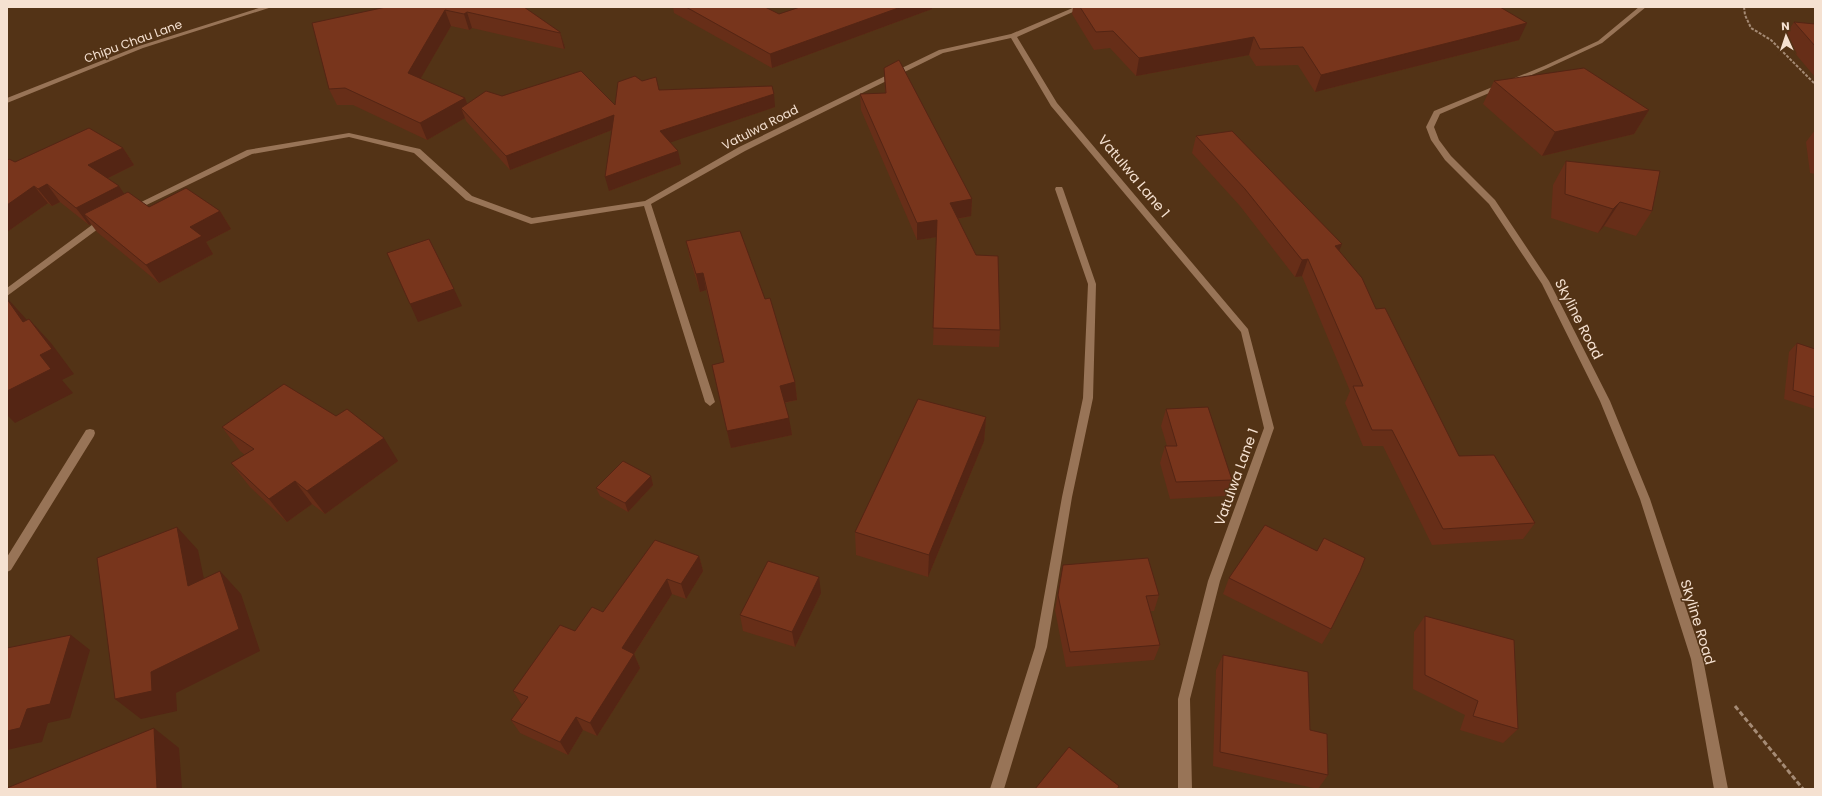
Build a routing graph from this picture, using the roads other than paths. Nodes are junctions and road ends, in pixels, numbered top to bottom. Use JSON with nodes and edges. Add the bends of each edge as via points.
{"nodes":[{"id":1,"x":269,"y":7,"type":"edge"},
{"id":2,"x":1081,"y":7,"type":"edge"},
{"id":3,"x":1643,"y":7,"type":"edge"},
{"id":4,"x":1013,"y":36,"type":"junction"},
{"id":5,"x":7,"y":101,"type":"edge"},
{"id":6,"x":1059,"y":189,"type":"dead end"},
{"id":7,"x":647,"y":203,"type":"junction"},
{"id":8,"x":7,"y":293,"type":"edge"},
{"id":9,"x":710,"y":402,"type":"dead end"},
{"id":10,"x":90,"y":433,"type":"dead end"},
{"id":11,"x":7,"y":567,"type":"edge"},
{"id":12,"x":997,"y":789,"type":"edge"},
{"id":13,"x":1185,"y":789,"type":"edge"},
{"id":14,"x":1721,"y":789,"type":"edge"}],
"edges":[{"from":1,"to":5,"type":"street","name":"Chipu Chau Lane","via":[[141,47]]},
{"from":2,"to":4,"type":"street","name":"Vatulwa Road"},
{"from":3,"to":14,"type":"street","name":"Skyline Road","via":[[1600,42],[1436,113],[1430,127],[1448,158],[1492,202],[1527,253],[1546,283],[1605,401],[1645,499],[1697,659]]},
{"from":4,"to":7,"type":"street","name":"Vatulwa Road","via":[[941,51],[742,149]]},
{"from":4,"to":13,"type":"street","name":"Vatulwa Lane 1","via":[[1054,104],[1245,331],[1269,428],[1214,581],[1184,699]]},
{"from":6,"to":12,"type":"street","via":[[1092,284],[1088,398],[1067,497],[1041,647]]},
{"from":7,"to":8,"type":"street","via":[[531,221],[468,198],[416,151],[349,135],[250,152],[99,224]]},
{"from":7,"to":9,"type":"street"},
{"from":10,"to":11,"type":"street"}]}
